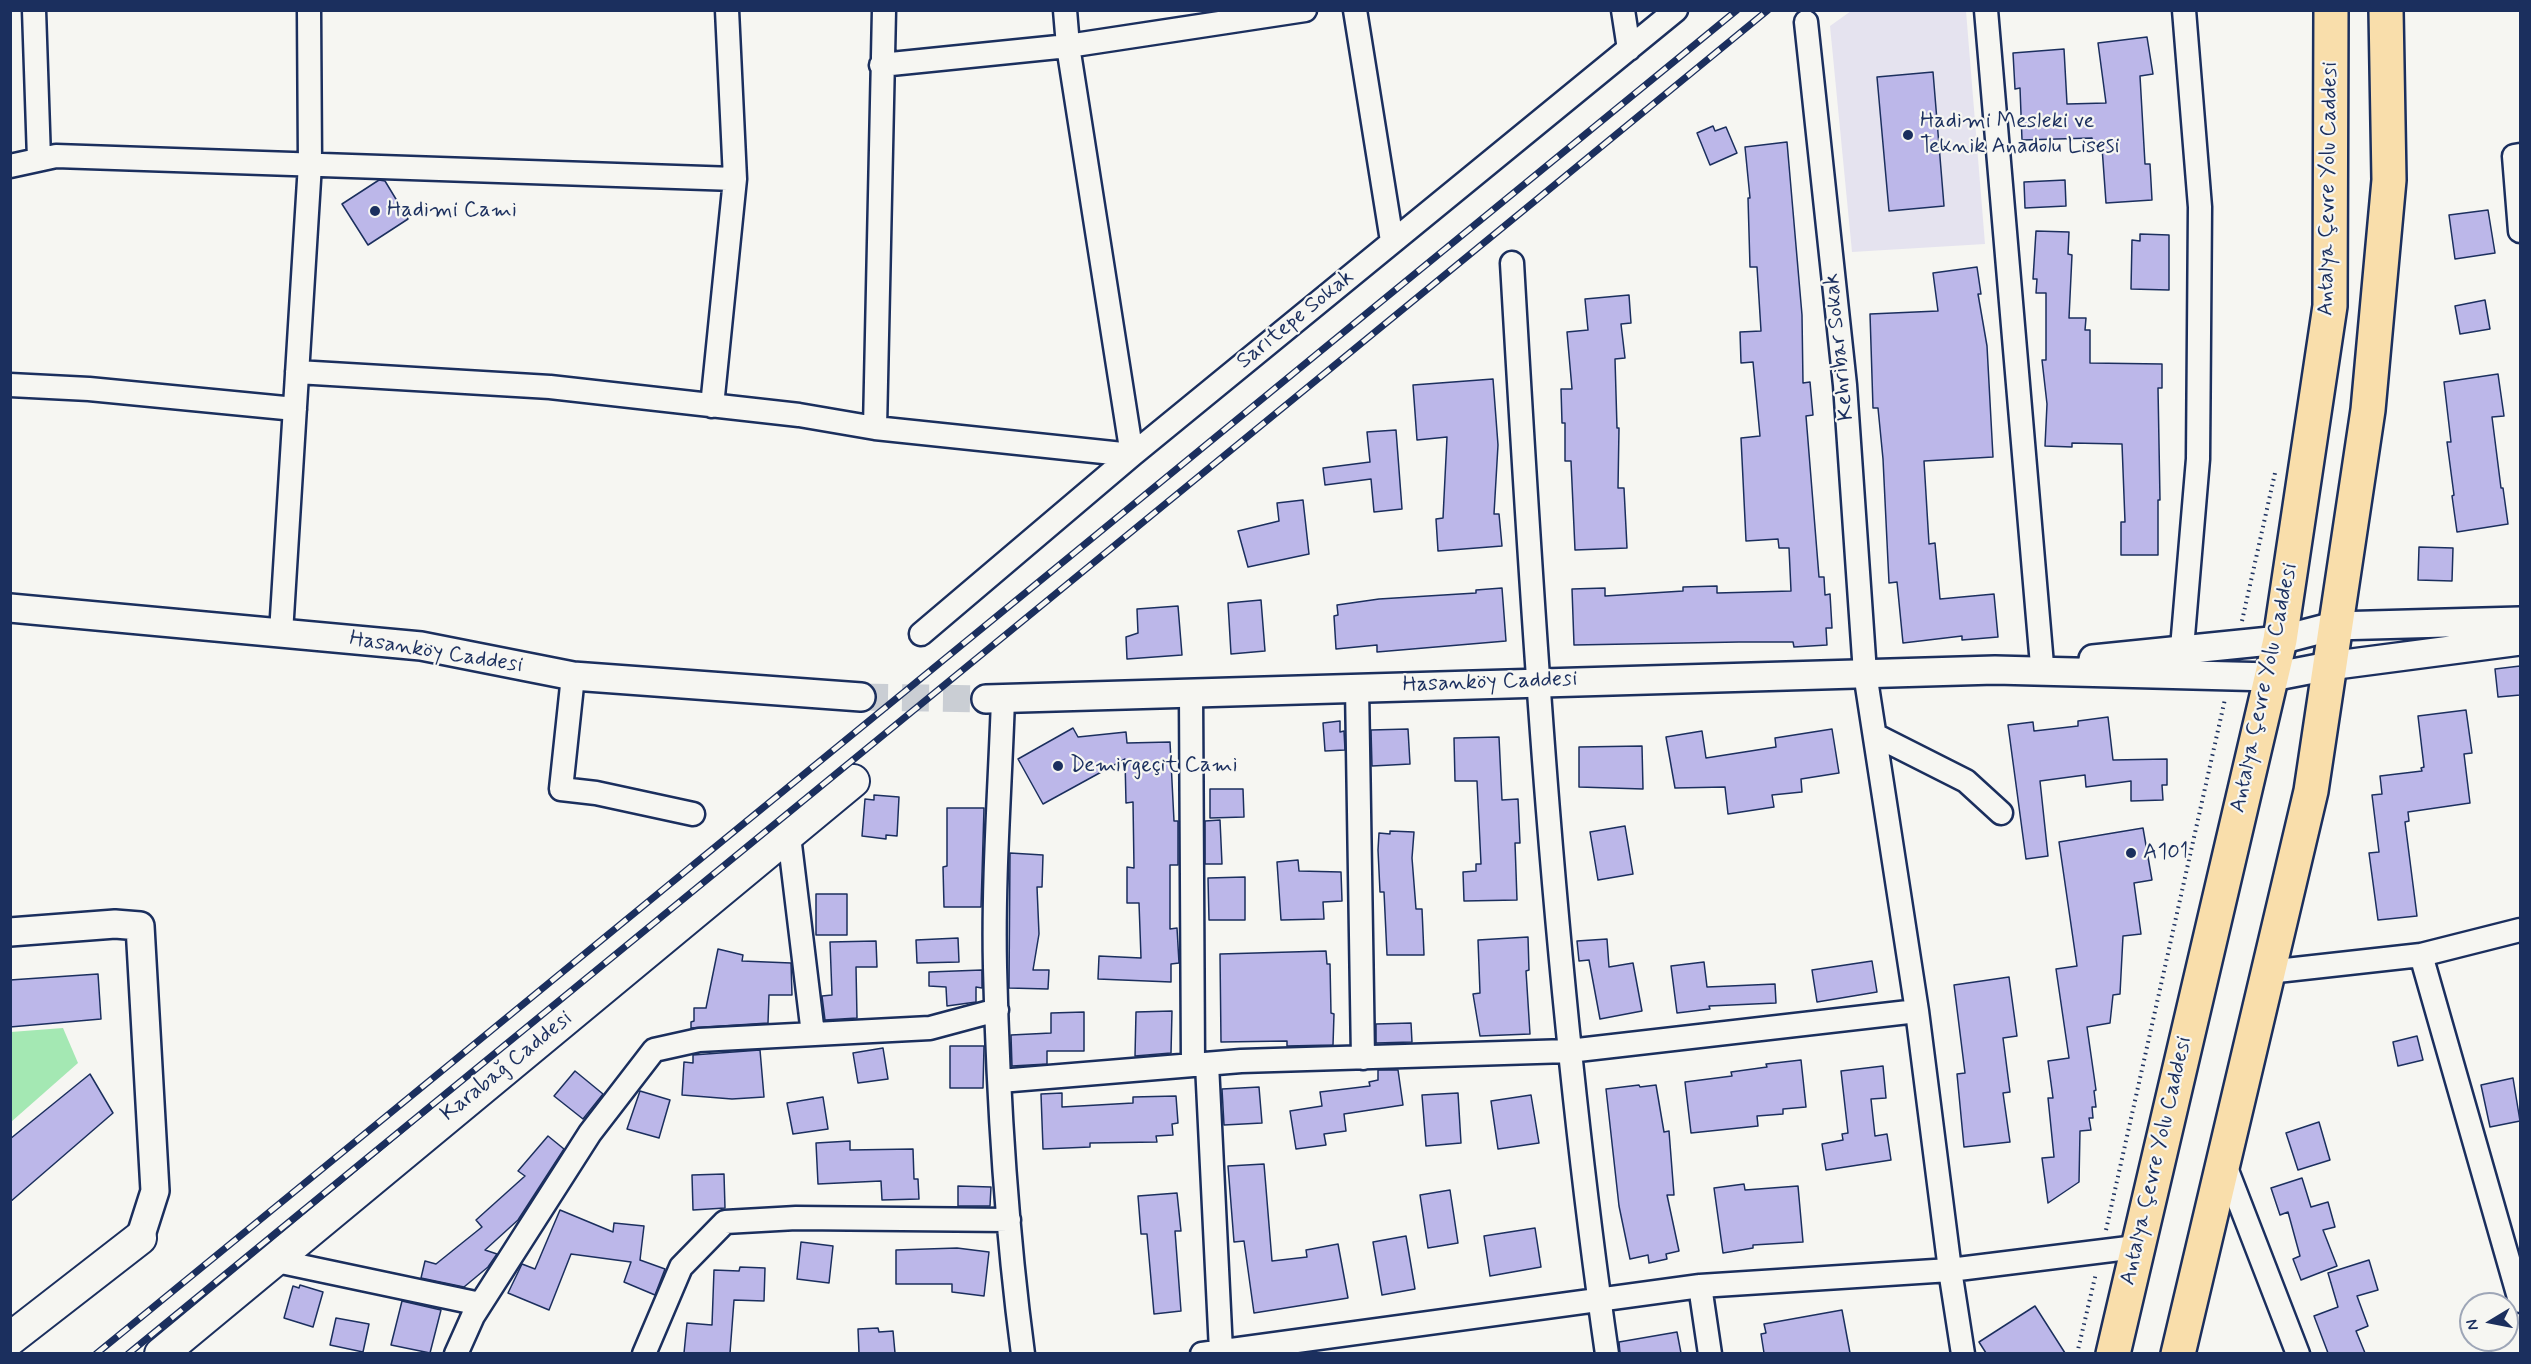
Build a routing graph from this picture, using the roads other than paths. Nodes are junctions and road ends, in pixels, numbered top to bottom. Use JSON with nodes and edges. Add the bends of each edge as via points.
{"nodes":[{"id":1,"x":34,"y":10,"type":"edge"},
{"id":2,"x":309,"y":10,"type":"edge"},
{"id":3,"x":727,"y":10,"type":"edge"},
{"id":4,"x":884,"y":10,"type":"edge"},
{"id":5,"x":1065,"y":10,"type":"edge"},
{"id":6,"x":1305,"y":10,"type":"edge"},
{"id":7,"x":1355,"y":10,"type":"edge"},
{"id":8,"x":1623,"y":10,"type":"edge"},
{"id":9,"x":1676,"y":10,"type":"edge"},
{"id":10,"x":1986,"y":10,"type":"edge"},
{"id":11,"x":2184,"y":10,"type":"edge"},
{"id":12,"x":2331,"y":10,"type":"edge"},
{"id":13,"x":2386,"y":10,"type":"edge"},
{"id":14,"x":1806,"y":22,"type":"dead end"},
{"id":15,"x":1068,"y":46,"type":"junction"},
{"id":16,"x":1629,"y":49,"type":"junction"},
{"id":17,"x":881,"y":65,"type":"junction"},
{"id":18,"x":2520,"y":155,"type":"edge"},
{"id":19,"x":39,"y":159,"type":"junction"},
{"id":20,"x":310,"y":164,"type":"junction"},
{"id":21,"x":10,"y":166,"type":"edge"},
{"id":22,"x":735,"y":179,"type":"junction"},
{"id":23,"x":2520,"y":231,"type":"edge"},
{"id":24,"x":1392,"y":242,"type":"junction"},
{"id":25,"x":1512,"y":262,"type":"dead end"},
{"id":26,"x":297,"y":372,"type":"junction"},
{"id":27,"x":10,"y":385,"type":"edge"},
{"id":28,"x":712,"y":406,"type":"junction"},
{"id":29,"x":295,"y":408,"type":"junction"},
{"id":30,"x":875,"y":429,"type":"junction"},
{"id":31,"x":1132,"y":454,"type":"junction"},
{"id":32,"x":10,"y":608,"type":"edge"},
{"id":33,"x":2520,"y":621,"type":"edge"},
{"id":34,"x":2334,"y":626,"type":"junction"},
{"id":35,"x":281,"y":633,"type":"junction"},
{"id":36,"x":921,"y":634,"type":"dead end"},
{"id":37,"x":2280,"y":640,"type":"junction"},
{"id":38,"x":2520,"y":640,"type":"edge"},
{"id":39,"x":2182,"y":648,"type":"junction"},
{"id":40,"x":2042,"y":665,"type":"junction"},
{"id":41,"x":2329,"y":666,"type":"junction"},
{"id":42,"x":1995,"y":670,"type":"junction"},
{"id":43,"x":1865,"y":673,"type":"junction"},
{"id":44,"x":573,"y":676,"type":"junction"},
{"id":45,"x":2272,"y":677,"type":"junction"},
{"id":46,"x":1536,"y":681,"type":"junction"},
{"id":47,"x":1357,"y":687,"type":"junction"},
{"id":48,"x":1191,"y":693,"type":"junction"},
{"id":49,"x":861,"y":697,"type":"tunnel mouth"},
{"id":50,"x":994,"y":699,"type":"joint"},
{"id":51,"x":1875,"y":735,"type":"junction"},
{"id":52,"x":853,"y":781,"type":"dead end"},
{"id":53,"x":2001,"y":813,"type":"dead end"},
{"id":54,"x":693,"y":814,"type":"dead end"},
{"id":55,"x":789,"y":836,"type":"junction"},
{"id":56,"x":2520,"y":930,"type":"edge"},
{"id":57,"x":10,"y":932,"type":"edge"},
{"id":58,"x":2421,"y":955,"type":"junction"},
{"id":59,"x":2268,"y":972,"type":"junction"},
{"id":60,"x":997,"y":1010,"type":"junction"},
{"id":61,"x":1917,"y":1011,"type":"junction"},
{"id":62,"x":813,"y":1034,"type":"junction"},
{"id":63,"x":1569,"y":1051,"type":"junction"},
{"id":64,"x":1363,"y":1058,"type":"junction"},
{"id":65,"x":1200,"y":1065,"type":"junction"},
{"id":66,"x":1000,"y":1081,"type":"junction"},
{"id":67,"x":2223,"y":1160,"type":"junction"},
{"id":68,"x":1009,"y":1220,"type":"junction"},
{"id":69,"x":2511,"y":1232,"type":"edge"},
{"id":70,"x":140,"y":1238,"type":"joint"},
{"id":71,"x":2136,"y":1247,"type":"junction"},
{"id":72,"x":272,"y":1260,"type":"junction"},
{"id":73,"x":1950,"y":1270,"type":"junction"},
{"id":74,"x":1700,"y":1286,"type":"junction"},
{"id":75,"x":1599,"y":1299,"type":"junction"},
{"id":76,"x":2520,"y":1301,"type":"edge"},
{"id":77,"x":480,"y":1304,"type":"junction"},
{"id":78,"x":10,"y":1339,"type":"edge"},
{"id":79,"x":1211,"y":1352,"type":"edge"},
{"id":80,"x":161,"y":1353,"type":"edge"},
{"id":81,"x":456,"y":1353,"type":"edge"},
{"id":82,"x":644,"y":1353,"type":"edge"},
{"id":83,"x":1023,"y":1353,"type":"edge"},
{"id":84,"x":1607,"y":1353,"type":"edge"},
{"id":85,"x":1710,"y":1353,"type":"edge"},
{"id":86,"x":1964,"y":1353,"type":"edge"},
{"id":87,"x":2113,"y":1353,"type":"edge"},
{"id":88,"x":2178,"y":1353,"type":"edge"},
{"id":89,"x":2298,"y":1353,"type":"edge"}],
"edges":[{"from":1,"to":19,"type":"street"},
{"from":2,"to":20,"type":"street"},
{"from":3,"to":22,"type":"street"},
{"from":4,"to":17,"type":"street"},
{"from":5,"to":15,"type":"street"},
{"from":6,"to":15,"type":"street"},
{"from":7,"to":24,"type":"street"},
{"from":8,"to":16,"type":"street"},
{"from":9,"to":16,"type":"street","name":"Sarıtepe Sokak"},
{"from":10,"to":40,"type":"street"},
{"from":11,"to":39,"type":"street","via":[[2200,207],[2198,459]]},
{"from":12,"to":37,"type":"highway","name":"Antalya Çevre Yolu Caddesi","via":[[2330,306]]},
{"from":13,"to":34,"type":"highway","via":[[2389,180],[2368,410]]},
{"from":14,"to":43,"type":"street","name":"Kehribar Sokak","via":[[1845,385]]},
{"from":15,"to":17,"type":"street"},
{"from":15,"to":31,"type":"street"},
{"from":16,"to":24,"type":"street","name":"Sarıtepe Sokak"},
{"from":17,"to":30,"type":"street"},
{"from":18,"to":23,"type":"street","via":[[2514,156]]},
{"from":19,"to":20,"type":"street","via":[[56,156]]},
{"from":19,"to":21,"type":"street"},
{"from":20,"to":22,"type":"street"},
{"from":20,"to":26,"type":"street"},
{"from":22,"to":28,"type":"street"},
{"from":24,"to":31,"type":"street","name":"Sarıtepe Sokak"},
{"from":25,"to":46,"type":"street"},
{"from":26,"to":28,"type":"street","via":[[550,387]]},
{"from":26,"to":29,"type":"street"},
{"from":27,"to":29,"type":"street"},
{"from":28,"to":30,"type":"street","via":[[799,415]]},
{"from":29,"to":35,"type":"street"},
{"from":30,"to":31,"type":"street"},
{"from":31,"to":36,"type":"street","name":"Sarıtepe Sokak"},
{"from":32,"to":35,"type":"street","name":"Hasanköy Caddesi"},
{"from":33,"to":34,"type":"street"},
{"from":34,"to":37,"type":"street"},
{"from":34,"to":41,"type":"highway"},
{"from":35,"to":44,"type":"street","name":"Hasanköy Caddesi","via":[[421,646]]},
{"from":37,"to":39,"type":"street"},
{"from":37,"to":45,"type":"highway","name":"Antalya Çevre Yolu Caddesi"},
{"from":38,"to":41,"type":"street"},
{"from":39,"to":40,"type":"street"},
{"from":40,"to":42,"type":"street"},
{"from":41,"to":45,"type":"street"},
{"from":41,"to":59,"type":"highway","via":[[2311,791]]},
{"from":42,"to":43,"type":"street","name":"Hasanköy Caddesi"},
{"from":42,"to":45,"type":"street"},
{"from":43,"to":46,"type":"street","name":"Hasanköy Caddesi"},
{"from":43,"to":51,"type":"street","name":"Kehribar Sokak"},
{"from":44,"to":49,"type":"street","name":"Hasanköy Caddesi"},
{"from":44,"to":54,"type":"street","via":[[561,789]]},
{"from":45,"to":71,"type":"highway","name":"Antalya Çevre Yolu Caddesi"},
{"from":46,"to":47,"type":"street","name":"Hasanköy Caddesi"},
{"from":46,"to":63,"type":"street"},
{"from":47,"to":48,"type":"street","name":"Hasanköy Caddesi"},
{"from":47,"to":64,"type":"street"},
{"from":48,"to":50,"type":"street","name":"Hasanköy Caddesi"},
{"from":48,"to":65,"type":"street"},
{"from":50,"to":60,"type":"street"},
{"from":51,"to":53,"type":"street","via":[[1966,781]]},
{"from":51,"to":61,"type":"street","name":"Kehribar Sokak"},
{"from":52,"to":55,"type":"main road","name":"Karabağ Caddesi"},
{"from":55,"to":62,"type":"street"},
{"from":55,"to":72,"type":"main road","name":"Karabağ Caddesi"},
{"from":56,"to":58,"type":"street"},
{"from":57,"to":70,"type":"street","via":[[115,924],[140,926],[154,1191]]},
{"from":58,"to":59,"type":"street"},
{"from":58,"to":69,"type":"street"},
{"from":59,"to":67,"type":"highway"},
{"from":60,"to":62,"type":"street","via":[[930,1028]]},
{"from":60,"to":66,"type":"street"},
{"from":61,"to":63,"type":"street"},
{"from":61,"to":73,"type":"street","name":"Kehribar Sokak"},
{"from":62,"to":77,"type":"street","via":[[699,1041],[654,1050],[590,1133]]},
{"from":63,"to":64,"type":"street"},
{"from":63,"to":75,"type":"street"},
{"from":64,"to":65,"type":"street"},
{"from":65,"to":66,"type":"street"},
{"from":65,"to":79,"type":"street"},
{"from":66,"to":68,"type":"street"},
{"from":67,"to":88,"type":"highway"},
{"from":67,"to":89,"type":"street"},
{"from":68,"to":82,"type":"street","via":[[796,1218],[725,1222],[681,1267]]},
{"from":68,"to":83,"type":"street"},
{"from":69,"to":76,"type":"street"},
{"from":70,"to":78,"type":"main road"},
{"from":71,"to":73,"type":"street"},
{"from":71,"to":87,"type":"highway","name":"Antalya Çevre Yolu Caddesi"},
{"from":72,"to":77,"type":"street"},
{"from":72,"to":80,"type":"main road","name":"Karabağ Caddesi"},
{"from":73,"to":74,"type":"street"},
{"from":73,"to":86,"type":"street","name":"Kehribar Sokak"},
{"from":74,"to":75,"type":"street"},
{"from":74,"to":85,"type":"street"},
{"from":75,"to":79,"type":"street"},
{"from":75,"to":84,"type":"street"},
{"from":77,"to":81,"type":"street"}]}
